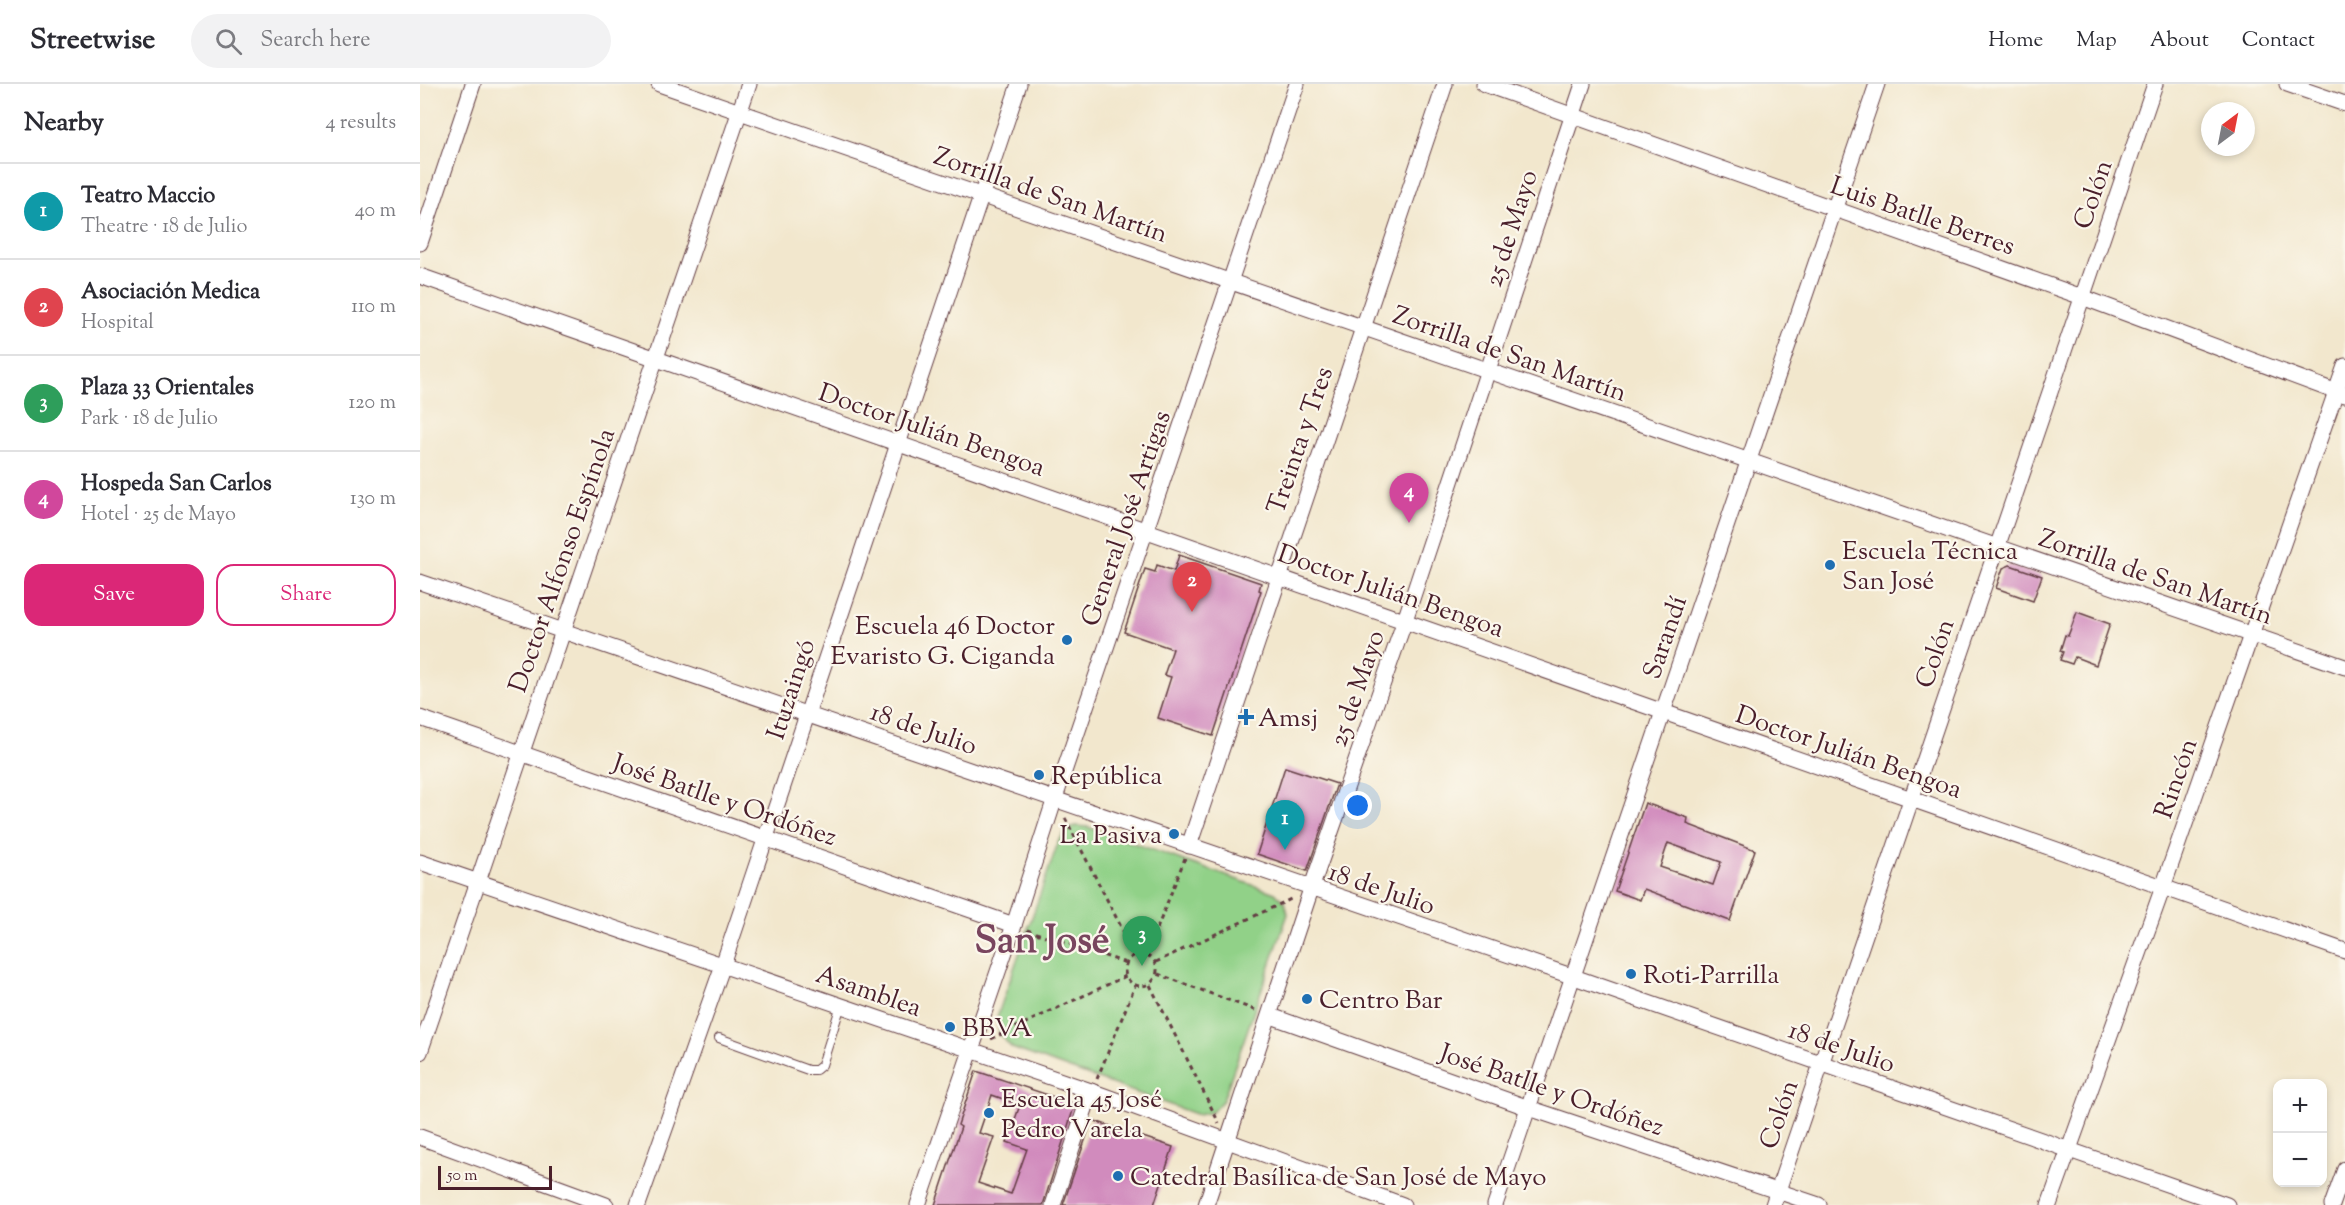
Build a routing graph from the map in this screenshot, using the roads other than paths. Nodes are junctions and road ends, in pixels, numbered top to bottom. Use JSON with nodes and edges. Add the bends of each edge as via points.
{"nodes":[{"id":1,"x":473,"y":84,"type":"edge"},
{"id":2,"x":659,"y":84,"type":"edge"},
{"id":3,"x":749,"y":84,"type":"edge"},
{"id":4,"x":1019,"y":84,"type":"edge"},
{"id":5,"x":1297,"y":84,"type":"edge"},
{"id":6,"x":1445,"y":84,"type":"edge"},
{"id":7,"x":1484,"y":84,"type":"edge"},
{"id":8,"x":1583,"y":84,"type":"edge"},
{"id":9,"x":1877,"y":84,"type":"edge"},
{"id":10,"x":2155,"y":84,"type":"edge"},
{"id":11,"x":2286,"y":84,"type":"edge"},
{"id":12,"x":2345,"y":104,"type":"edge"},
{"id":13,"x":739,"y":111,"type":"junction"},
{"id":14,"x":1573,"y":114,"type":"junction"},
{"id":15,"x":981,"y":196,"type":"junction"},
{"id":16,"x":1834,"y":210,"type":"junction"},
{"id":17,"x":420,"y":243,"type":"edge"},
{"id":18,"x":420,"y":276,"type":"edge"},
{"id":19,"x":1228,"y":281,"type":"junction"},
{"id":20,"x":2082,"y":297,"type":"junction"},
{"id":21,"x":1362,"y":327,"type":"junction"},
{"id":22,"x":655,"y":357,"type":"junction"},
{"id":23,"x":2345,"y":366,"type":"edge"},
{"id":24,"x":1487,"y":371,"type":"junction"},
{"id":25,"x":2341,"y":393,"type":"edge"},
{"id":26,"x":897,"y":442,"type":"junction"},
{"id":27,"x":1749,"y":462,"type":"junction"},
{"id":28,"x":1147,"y":530,"type":"junction"},
{"id":29,"x":1996,"y":546,"type":"junction"},
{"id":30,"x":1279,"y":576,"type":"junction"},
{"id":31,"x":420,"y":582,"type":"edge"},
{"id":32,"x":1405,"y":620,"type":"junction"},
{"id":33,"x":563,"y":631,"type":"junction"},
{"id":34,"x":2250,"y":634,"type":"junction"},
{"id":35,"x":2345,"y":667,"type":"edge"},
{"id":36,"x":1664,"y":711,"type":"junction"},
{"id":37,"x":808,"y":713,"type":"junction"},
{"id":38,"x":420,"y":718,"type":"edge"},
{"id":39,"x":522,"y":753,"type":"junction"},
{"id":40,"x":1055,"y":798,"type":"junction"},
{"id":41,"x":1910,"y":798,"type":"junction"},
{"id":42,"x":765,"y":838,"type":"junction"},
{"id":43,"x":1189,"y":846,"type":"junction"},
{"id":44,"x":420,"y":862,"type":"edge"},
{"id":45,"x":477,"y":882,"type":"junction"},
{"id":46,"x":2163,"y":887,"type":"junction"},
{"id":47,"x":1311,"y":889,"type":"junction"},
{"id":48,"x":1014,"y":925,"type":"junction"},
{"id":49,"x":2345,"y":951,"type":"edge"},
{"id":50,"x":723,"y":965,"type":"junction"},
{"id":51,"x":1573,"y":977,"type":"junction"},
{"id":52,"x":841,"y":1005,"type":"junction"},
{"id":53,"x":1270,"y":1016,"type":"junction"},
{"id":54,"x":719,"y":1038,"type":"dead end"},
{"id":55,"x":970,"y":1049,"type":"junction"},
{"id":56,"x":420,"y":1052,"type":"edge"},
{"id":57,"x":1821,"y":1063,"type":"junction"},
{"id":58,"x":1091,"y":1091,"type":"junction"},
{"id":59,"x":1529,"y":1108,"type":"junction"},
{"id":60,"x":420,"y":1137,"type":"edge"},
{"id":61,"x":1228,"y":1141,"type":"junction"},
{"id":62,"x":2068,"y":1151,"type":"junction"},
{"id":63,"x":2345,"y":1169,"type":"edge"},
{"id":64,"x":1775,"y":1198,"type":"edge"},
{"id":65,"x":606,"y":1205,"type":"edge"},
{"id":66,"x":638,"y":1205,"type":"edge"},
{"id":67,"x":918,"y":1205,"type":"edge"},
{"id":68,"x":1053,"y":1205,"type":"edge"},
{"id":69,"x":1206,"y":1205,"type":"edge"},
{"id":70,"x":1402,"y":1205,"type":"edge"},
{"id":71,"x":1495,"y":1205,"type":"edge"},
{"id":72,"x":1819,"y":1205,"type":"edge"},
{"id":73,"x":2049,"y":1205,"type":"edge"},
{"id":74,"x":2227,"y":1205,"type":"edge"},
{"id":75,"x":2332,"y":1205,"type":"edge"}],
"edges":[{"from":1,"to":17,"type":"street"},
{"from":2,"to":13,"type":"street","name":"Zorrilla de San Martín"},
{"from":3,"to":13,"type":"street","name":"Doctor Alfonso Espínola"},
{"from":4,"to":15,"type":"street","name":"Ituzaingó"},
{"from":5,"to":19,"type":"street","name":"General José Artigas"},
{"from":6,"to":21,"type":"street","name":"Treinta y Tres"},
{"from":7,"to":14,"type":"street","name":"Luis Batlle Berres"},
{"from":8,"to":14,"type":"street","name":"25 de Mayo"},
{"from":9,"to":16,"type":"street","name":"Sarandí"},
{"from":10,"to":20,"type":"street","name":"Colón"},
{"from":11,"to":12,"type":"street"},
{"from":13,"to":15,"type":"street","name":"Zorrilla de San Martín"},
{"from":13,"to":22,"type":"street","name":"Doctor Alfonso Espínola"},
{"from":14,"to":16,"type":"street","name":"Luis Batlle Berres"},
{"from":14,"to":24,"type":"street","name":"25 de Mayo"},
{"from":15,"to":19,"type":"street","name":"Zorrilla de San Martín"},
{"from":15,"to":26,"type":"street","name":"Ituzaingó"},
{"from":16,"to":20,"type":"street","name":"Luis Batlle Berres"},
{"from":16,"to":27,"type":"street","name":"Sarandí"},
{"from":18,"to":22,"type":"street","name":"Doctor Julián Bengoa"},
{"from":19,"to":21,"type":"street","name":"Zorrilla de San Martín"},
{"from":19,"to":28,"type":"street","name":"General José Artigas"},
{"from":20,"to":25,"type":"street","name":"Luis Batlle Berres"},
{"from":20,"to":29,"type":"street","name":"Colón"},
{"from":21,"to":24,"type":"street","name":"Zorrilla de San Martín"},
{"from":21,"to":30,"type":"street","name":"Treinta y Tres"},
{"from":22,"to":26,"type":"street","name":"Doctor Julián Bengoa"},
{"from":22,"to":33,"type":"street","name":"Doctor Alfonso Espínola"},
{"from":23,"to":25,"type":"street","name":"Rincón"},
{"from":24,"to":27,"type":"street","name":"Zorrilla de San Martín"},
{"from":24,"to":32,"type":"street","name":"25 de Mayo"},
{"from":25,"to":34,"type":"street","name":"Rincón"},
{"from":26,"to":28,"type":"street","name":"Doctor Julián Bengoa"},
{"from":26,"to":37,"type":"street","name":"Ituzaingó"},
{"from":27,"to":29,"type":"street","name":"Zorrilla de San Martín"},
{"from":27,"to":36,"type":"street","name":"Sarandí"},
{"from":28,"to":30,"type":"street","name":"Doctor Julián Bengoa"},
{"from":28,"to":40,"type":"street","name":"General José Artigas"},
{"from":29,"to":34,"type":"street","name":"Zorrilla de San Martín"},
{"from":29,"to":41,"type":"street","name":"Colón"},
{"from":30,"to":32,"type":"street","name":"Doctor Julián Bengoa"},
{"from":30,"to":43,"type":"street","name":"Treinta y Tres"},
{"from":31,"to":33,"type":"street","name":"18 de Julio"},
{"from":32,"to":36,"type":"street","name":"Doctor Julián Bengoa"},
{"from":32,"to":47,"type":"street","name":"25 de Mayo"},
{"from":33,"to":37,"type":"street","name":"18 de Julio"},
{"from":33,"to":39,"type":"street","name":"Doctor Alfonso Espínola"},
{"from":34,"to":35,"type":"street","name":"Zorrilla de San Martín"},
{"from":34,"to":46,"type":"street","name":"Rincón"},
{"from":36,"to":41,"type":"street","name":"Doctor Julián Bengoa"},
{"from":36,"to":51,"type":"street","name":"Sarandí"},
{"from":37,"to":40,"type":"street","name":"18 de Julio"},
{"from":37,"to":42,"type":"street","name":"Ituzaingó"},
{"from":38,"to":39,"type":"street","name":"José Batlle y Ordóñez"},
{"from":39,"to":42,"type":"street","name":"José Batlle y Ordóñez"},
{"from":39,"to":45,"type":"street","name":"Doctor Alfonso Espínola"},
{"from":40,"to":43,"type":"street","name":"18 de Julio"},
{"from":40,"to":48,"type":"street","name":"General José Artigas"},
{"from":41,"to":46,"type":"street","name":"Doctor Julián Bengoa"},
{"from":41,"to":57,"type":"street","name":"Colón"},
{"from":42,"to":48,"type":"street","name":"José Batlle y Ordóñez"},
{"from":42,"to":50,"type":"street","name":"Ituzaingó"},
{"from":43,"to":47,"type":"street","name":"18 de Julio"},
{"from":44,"to":45,"type":"street","name":"Asamblea"},
{"from":45,"to":50,"type":"street","name":"Asamblea"},
{"from":45,"to":56,"type":"street","name":"Doctor Alfonso Espínola"},
{"from":46,"to":49,"type":"street","name":"Doctor Julián Bengoa"},
{"from":46,"to":62,"type":"street","name":"Rincón"},
{"from":47,"to":51,"type":"street","name":"18 de Julio"},
{"from":47,"to":53,"type":"street","name":"25 de Mayo"},
{"from":48,"to":55,"type":"street","name":"General José Artigas"},
{"from":50,"to":52,"type":"street","name":"Asamblea"},
{"from":50,"to":66,"type":"street","name":"Ituzaingó"},
{"from":51,"to":57,"type":"street","name":"18 de Julio"},
{"from":51,"to":59,"type":"street","name":"Sarandí"},
{"from":52,"to":54,"type":"lane","via":[[822,1065],[816,1070]]},
{"from":52,"to":55,"type":"street","name":"Asamblea"},
{"from":53,"to":59,"type":"street","name":"José Batlle y Ordóñez"},
{"from":53,"to":61,"type":"street","name":"25 de Mayo"},
{"from":55,"to":58,"type":"street","name":"Asamblea"},
{"from":55,"to":67,"type":"street","name":"General José Artigas"},
{"from":57,"to":62,"type":"street","name":"18 de Julio"},
{"from":57,"to":64,"type":"street","name":"Colón"},
{"from":58,"to":61,"type":"street","name":"Asamblea"},
{"from":58,"to":68,"type":"street"},
{"from":59,"to":64,"type":"street","name":"José Batlle y Ordóñez"},
{"from":59,"to":71,"type":"street","name":"Sarandí"},
{"from":60,"to":65,"type":"street"},
{"from":61,"to":69,"type":"street","name":"25 de Mayo"},
{"from":61,"to":70,"type":"street","name":"Asamblea"},
{"from":62,"to":73,"type":"street","name":"Rincón"},
{"from":62,"to":74,"type":"street","name":"18 de Julio"},
{"from":63,"to":75,"type":"street"},
{"from":64,"to":72,"type":"street","name":"José Batlle y Ordóñez"}]}
